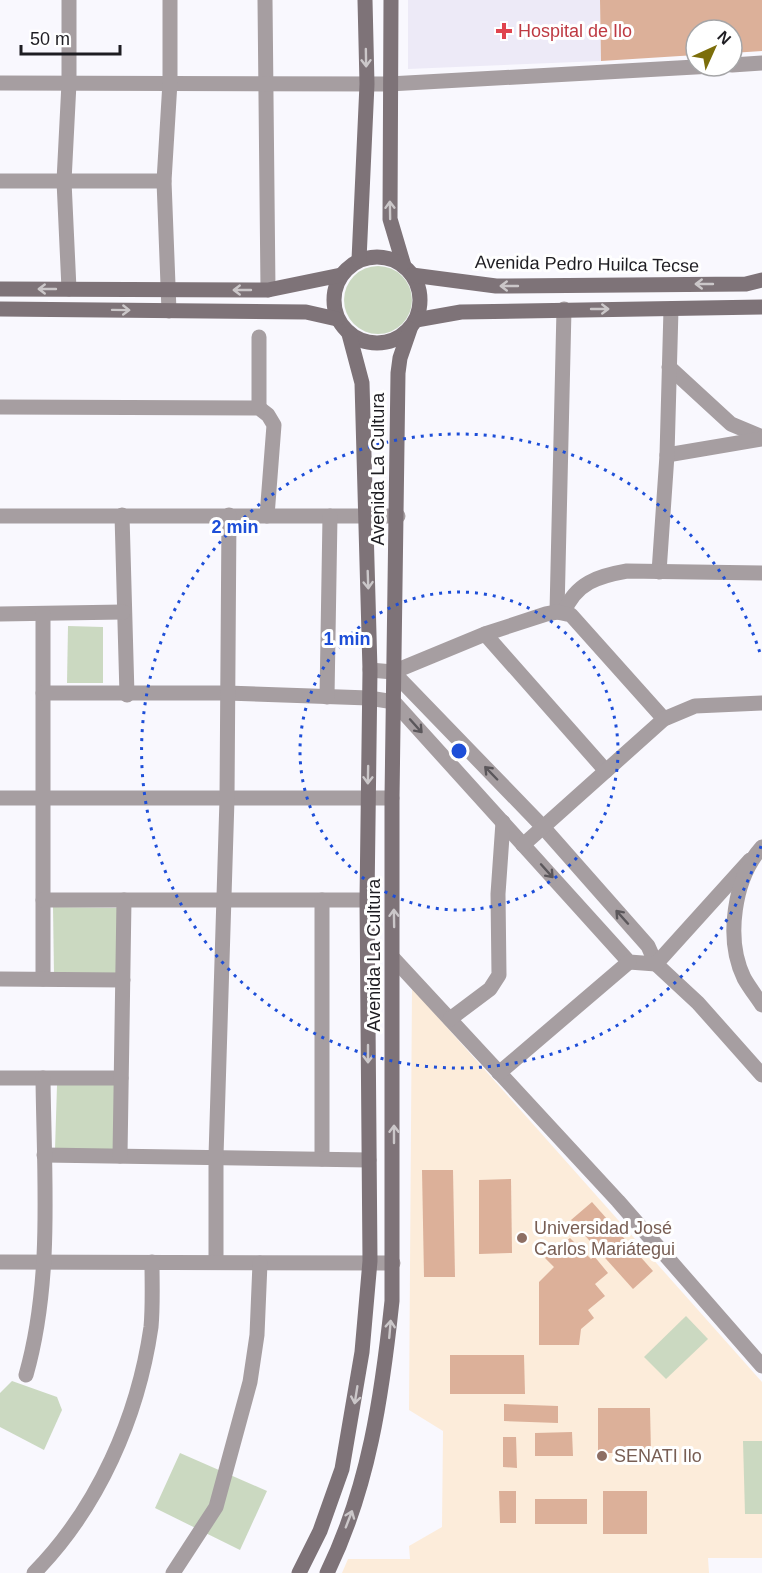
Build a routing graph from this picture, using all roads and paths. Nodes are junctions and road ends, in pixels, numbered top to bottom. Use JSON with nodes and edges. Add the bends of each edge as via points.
{"nodes":[{"id":1,"x":69,"y":0,"type":"edge"},
{"id":2,"x":170,"y":0,"type":"edge"},
{"id":3,"x":265,"y":0,"type":"edge"},
{"id":4,"x":365,"y":0,"type":"edge"},
{"id":5,"x":390,"y":0,"type":"edge"},
{"id":6,"x":762,"y":63,"type":"edge"},
{"id":7,"x":744,"y":64,"type":"edge"},
{"id":8,"x":684,"y":68,"type":"edge"},
{"id":9,"x":0,"y":82,"type":"edge"},
{"id":10,"x":170,"y":82,"type":"junction"},
{"id":11,"x":266,"y":82,"type":"junction"},
{"id":12,"x":69,"y":83,"type":"junction"},
{"id":13,"x":367,"y":84,"type":"junction"},
{"id":14,"x":389,"y":84,"type":"junction"},
{"id":15,"x":0,"y":181,"type":"edge"},
{"id":16,"x":64,"y":181,"type":"junction"},
{"id":17,"x":164,"y":181,"type":"junction"},
{"id":18,"x":359,"y":260,"type":"junction"},
{"id":19,"x":408,"y":271,"type":"junction"},
{"id":20,"x":341,"y":275,"type":"junction"},
{"id":21,"x":762,"y":280,"type":"edge"},
{"id":22,"x":0,"y":289,"type":"edge"},
{"id":23,"x":69,"y":289,"type":"junction"},
{"id":24,"x":170,"y":289,"type":"junction"},
{"id":25,"x":268,"y":290,"type":"junction"},
{"id":26,"x":762,"y":307,"type":"edge"},
{"id":27,"x":0,"y":309,"type":"edge"},
{"id":28,"x":564,"y":309,"type":"junction"},
{"id":29,"x":671,"y":309,"type":"junction"},
{"id":30,"x":170,"y":311,"type":"junction"},
{"id":31,"x":337,"y":319,"type":"junction"},
{"id":32,"x":413,"y":325,"type":"junction"},
{"id":33,"x":349,"y":334,"type":"junction"},
{"id":34,"x":259,"y":337,"type":"dead end"},
{"id":35,"x":669,"y":367,"type":"junction"},
{"id":36,"x":0,"y":407,"type":"edge"},
{"id":37,"x":259,"y":408,"type":"junction"},
{"id":38,"x":762,"y":438,"type":"edge"},
{"id":39,"x":667,"y":455,"type":"junction"},
{"id":40,"x":122,"y":515,"type":"junction"},
{"id":41,"x":229,"y":515,"type":"junction"},
{"id":42,"x":0,"y":516,"type":"edge"},
{"id":43,"x":267,"y":516,"type":"junction"},
{"id":44,"x":330,"y":516,"type":"junction"},
{"id":45,"x":398,"y":516,"type":"junction"},
{"id":46,"x":366,"y":517,"type":"junction"},
{"id":47,"x":659,"y":572,"type":"junction"},
{"id":48,"x":762,"y":573,"type":"edge"},
{"id":49,"x":123,"y":612,"type":"junction"},
{"id":50,"x":561,"y":612,"type":"junction"},
{"id":51,"x":0,"y":614,"type":"edge"},
{"id":52,"x":43,"y":614,"type":"junction"},
{"id":53,"x":485,"y":634,"type":"junction"},
{"id":54,"x":370,"y":670,"type":"junction"},
{"id":55,"x":393,"y":672,"type":"junction"},
{"id":56,"x":43,"y":693,"type":"junction"},
{"id":57,"x":226,"y":693,"type":"junction"},
{"id":58,"x":127,"y":695,"type":"junction"},
{"id":59,"x":327,"y":697,"type":"junction"},
{"id":60,"x":369,"y":698,"type":"junction"},
{"id":61,"x":394,"y":702,"type":"junction"},
{"id":62,"x":762,"y":704,"type":"edge"},
{"id":63,"x":664,"y":719,"type":"junction"},
{"id":64,"x":606,"y":771,"type":"junction"},
{"id":65,"x":0,"y":798,"type":"edge"},
{"id":66,"x":43,"y":798,"type":"junction"},
{"id":67,"x":368,"y":798,"type":"junction"},
{"id":68,"x":392,"y":798,"type":"junction"},
{"id":69,"x":227,"y":799,"type":"junction"},
{"id":70,"x":503,"y":822,"type":"junction"},
{"id":71,"x":543,"y":827,"type":"junction"},
{"id":72,"x":523,"y":845,"type":"junction"},
{"id":73,"x":762,"y":847,"type":"edge"},
{"id":74,"x":750,"y":860,"type":"junction"},
{"id":75,"x":43,"y":900,"type":"junction"},
{"id":76,"x":124,"y":900,"type":"junction"},
{"id":77,"x":322,"y":900,"type":"junction"},
{"id":78,"x":366,"y":900,"type":"junction"},
{"id":79,"x":224,"y":901,"type":"junction"},
{"id":80,"x":394,"y":958,"type":"junction"},
{"id":81,"x":628,"y":962,"type":"junction"},
{"id":82,"x":656,"y":964,"type":"junction"},
{"id":83,"x":0,"y":979,"type":"edge"},
{"id":84,"x":43,"y":979,"type":"junction"},
{"id":85,"x":123,"y":980,"type":"junction"},
{"id":86,"x":762,"y":1005,"type":"edge"},
{"id":87,"x":450,"y":1019,"type":"junction"},
{"id":88,"x":499,"y":1073,"type":"junction"},
{"id":89,"x":762,"y":1075,"type":"edge"},
{"id":90,"x":0,"y":1078,"type":"edge"},
{"id":91,"x":43,"y":1078,"type":"junction"},
{"id":92,"x":121,"y":1078,"type":"junction"},
{"id":93,"x":44,"y":1155,"type":"junction"},
{"id":94,"x":120,"y":1156,"type":"junction"},
{"id":95,"x":216,"y":1156,"type":"junction"},
{"id":96,"x":322,"y":1159,"type":"junction"},
{"id":97,"x":369,"y":1160,"type":"junction"},
{"id":98,"x":216,"y":1261,"type":"junction"},
{"id":99,"x":0,"y":1262,"type":"edge"},
{"id":100,"x":43,"y":1262,"type":"junction"},
{"id":101,"x":152,"y":1262,"type":"junction"},
{"id":102,"x":370,"y":1262,"type":"junction"},
{"id":103,"x":260,"y":1263,"type":"junction"},
{"id":104,"x":393,"y":1263,"type":"junction"},
{"id":105,"x":762,"y":1366,"type":"edge"},
{"id":106,"x":26,"y":1375,"type":"dead end"},
{"id":107,"x":34,"y":1573,"type":"edge"},
{"id":108,"x":173,"y":1573,"type":"edge"},
{"id":109,"x":299,"y":1573,"type":"edge"},
{"id":110,"x":327,"y":1573,"type":"edge"}],
"edges":[{"from":1,"to":12,"type":"street"},
{"from":2,"to":10,"type":"street"},
{"from":3,"to":11,"type":"street"},
{"from":4,"to":13,"type":"street","one_way":true},
{"from":5,"to":14,"type":"street"},
{"from":6,"to":7,"type":"street"},
{"from":8,"to":14,"type":"street"},
{"from":9,"to":12,"type":"street"},
{"from":10,"to":11,"type":"street"},
{"from":10,"to":12,"type":"street"},
{"from":10,"to":17,"type":"street"},
{"from":11,"to":13,"type":"street"},
{"from":11,"to":25,"type":"street"},
{"from":12,"to":16,"type":"street"},
{"from":13,"to":14,"type":"street"},
{"from":13,"to":18,"type":"street"},
{"from":19,"to":14,"type":"street","one_way":true,"via":[[390,219]]},
{"from":15,"to":16,"type":"street"},
{"from":16,"to":17,"type":"street"},
{"from":16,"to":23,"type":"street"},
{"from":17,"to":24,"type":"street"},
{"from":18,"to":19,"type":"street","via":[[382,257]]},
{"from":18,"to":20,"type":"street"},
{"from":21,"to":19,"type":"street","name":"Avenida Pedro Huilca Tecse","one_way":true,"via":[[746,284],[496,286]]},
{"from":19,"to":32,"type":"street","via":[[420,297]]},
{"from":20,"to":25,"type":"street"},
{"from":20,"to":31,"type":"street","via":[[333,296]]},
{"from":23,"to":22,"type":"street","one_way":true},
{"from":23,"to":24,"type":"street"},
{"from":25,"to":24,"type":"street","one_way":true},
{"from":24,"to":30,"type":"street"},
{"from":26,"to":29,"type":"street"},
{"from":27,"to":30,"type":"street","one_way":true},
{"from":28,"to":29,"type":"street","one_way":true},
{"from":28,"to":32,"type":"street","via":[[461,312]]},
{"from":28,"to":50,"type":"street"},
{"from":29,"to":35,"type":"street"},
{"from":30,"to":31,"type":"street","via":[[306,312]]},
{"from":31,"to":33,"type":"street"},
{"from":32,"to":33,"type":"street","via":[[397,339],[380,344]]},
{"from":32,"to":45,"type":"street","name":"Avenida La Cultura","via":[[398,373]]},
{"from":33,"to":46,"type":"street","name":"Avenida La Cultura","via":[[362,383]]},
{"from":34,"to":37,"type":"street"},
{"from":35,"to":38,"type":"street","via":[[730,424]]},
{"from":35,"to":39,"type":"street"},
{"from":36,"to":37,"type":"street"},
{"from":37,"to":43,"type":"street","via":[[274,425]]},
{"from":38,"to":39,"type":"street"},
{"from":39,"to":47,"type":"street"},
{"from":40,"to":41,"type":"street"},
{"from":40,"to":42,"type":"street"},
{"from":40,"to":49,"type":"street"},
{"from":41,"to":43,"type":"street"},
{"from":41,"to":57,"type":"street"},
{"from":43,"to":44,"type":"street"},
{"from":44,"to":46,"type":"street"},
{"from":44,"to":59,"type":"street"},
{"from":45,"to":46,"type":"street"},
{"from":45,"to":55,"type":"street","name":"Avenida La Cultura"},
{"from":46,"to":54,"type":"street","name":"Avenida La Cultura","one_way":true},
{"from":47,"to":48,"type":"street"},
{"from":47,"to":50,"type":"street","via":[[607,574],[576,589]]},
{"from":49,"to":52,"type":"street"},
{"from":49,"to":58,"type":"street"},
{"from":50,"to":53,"type":"street"},
{"from":50,"to":63,"type":"street","via":[[571,615]]},
{"from":51,"to":52,"type":"street"},
{"from":52,"to":56,"type":"street"},
{"from":53,"to":55,"type":"street"},
{"from":53,"to":64,"type":"street"},
{"from":54,"to":55,"type":"street"},
{"from":54,"to":60,"type":"street","name":"Avenida La Cultura"},
{"from":55,"to":61,"type":"street","name":"Avenida La Cultura"},
{"from":71,"to":55,"type":"street","one_way":true},
{"from":56,"to":58,"type":"street"},
{"from":56,"to":66,"type":"street"},
{"from":57,"to":58,"type":"street"},
{"from":57,"to":59,"type":"street"},
{"from":57,"to":69,"type":"street"},
{"from":59,"to":60,"type":"street"},
{"from":60,"to":61,"type":"street"},
{"from":60,"to":67,"type":"street","name":"Avenida La Cultura","one_way":true},
{"from":61,"to":68,"type":"street","name":"Avenida La Cultura"},
{"from":61,"to":70,"type":"street","one_way":true},
{"from":62,"to":63,"type":"street","via":[[695,706]]},
{"from":63,"to":64,"type":"street"},
{"from":64,"to":71,"type":"street"},
{"from":65,"to":66,"type":"street"},
{"from":66,"to":69,"type":"street"},
{"from":66,"to":75,"type":"street"},
{"from":67,"to":68,"type":"street"},
{"from":67,"to":69,"type":"street"},
{"from":67,"to":78,"type":"street","name":"Avenida La Cultura"},
{"from":80,"to":68,"type":"street","name":"Avenida La Cultura","one_way":true},
{"from":69,"to":79,"type":"street"},
{"from":70,"to":72,"type":"street"},
{"from":70,"to":87,"type":"street","via":[[498,894],[499,975],[490,990]]},
{"from":71,"to":72,"type":"street"},
{"from":82,"to":71,"type":"street","one_way":true,"via":[[648,946]]},
{"from":72,"to":81,"type":"street","one_way":true},
{"from":73,"to":74,"type":"street"},
{"from":74,"to":82,"type":"street"},
{"from":74,"to":86,"type":"street","via":[[737,907],[735,937],[744,977]]},
{"from":75,"to":76,"type":"street"},
{"from":75,"to":84,"type":"street"},
{"from":76,"to":79,"type":"street"},
{"from":76,"to":85,"type":"street"},
{"from":77,"to":78,"type":"street"},
{"from":77,"to":79,"type":"street"},
{"from":77,"to":96,"type":"street"},
{"from":78,"to":97,"type":"street","name":"Avenida La Cultura","one_way":true},
{"from":79,"to":95,"type":"street"},
{"from":80,"to":87,"type":"street"},
{"from":104,"to":80,"type":"street","name":"Avenida La Cultura","one_way":true},
{"from":81,"to":82,"type":"street"},
{"from":81,"to":88,"type":"street"},
{"from":82,"to":89,"type":"street","via":[[698,1003]]},
{"from":83,"to":84,"type":"street"},
{"from":84,"to":85,"type":"street"},
{"from":85,"to":92,"type":"street"},
{"from":87,"to":88,"type":"street"},
{"from":88,"to":105,"type":"street","via":[[618,1201]]},
{"from":90,"to":91,"type":"street"},
{"from":91,"to":92,"type":"street"},
{"from":91,"to":93,"type":"street"},
{"from":92,"to":94,"type":"street"},
{"from":93,"to":94,"type":"street"},
{"from":93,"to":100,"type":"street"},
{"from":94,"to":95,"type":"street"},
{"from":95,"to":96,"type":"street"},
{"from":95,"to":98,"type":"street"},
{"from":96,"to":97,"type":"street"},
{"from":97,"to":102,"type":"street","name":"Avenida La Cultura"},
{"from":98,"to":101,"type":"street"},
{"from":98,"to":103,"type":"street"},
{"from":99,"to":100,"type":"street"},
{"from":100,"to":101,"type":"street"},
{"from":100,"to":106,"type":"street","via":[[38,1332]]},
{"from":101,"to":107,"type":"street","via":[[151,1324],[146,1353],[122,1436],[96,1490],[58,1547]]},
{"from":102,"to":103,"type":"street"},
{"from":102,"to":104,"type":"street"},
{"from":102,"to":109,"type":"street","name":"Avenida La Cultura","one_way":true,"via":[[362,1352],[342,1469],[320,1531]]},
{"from":103,"to":108,"type":"street","via":[[257,1335],[250,1382],[216,1507]]},
{"from":110,"to":104,"type":"street","name":"Avenida La Cultura","one_way":true,"via":[[371,1453],[387,1351]]}]}
